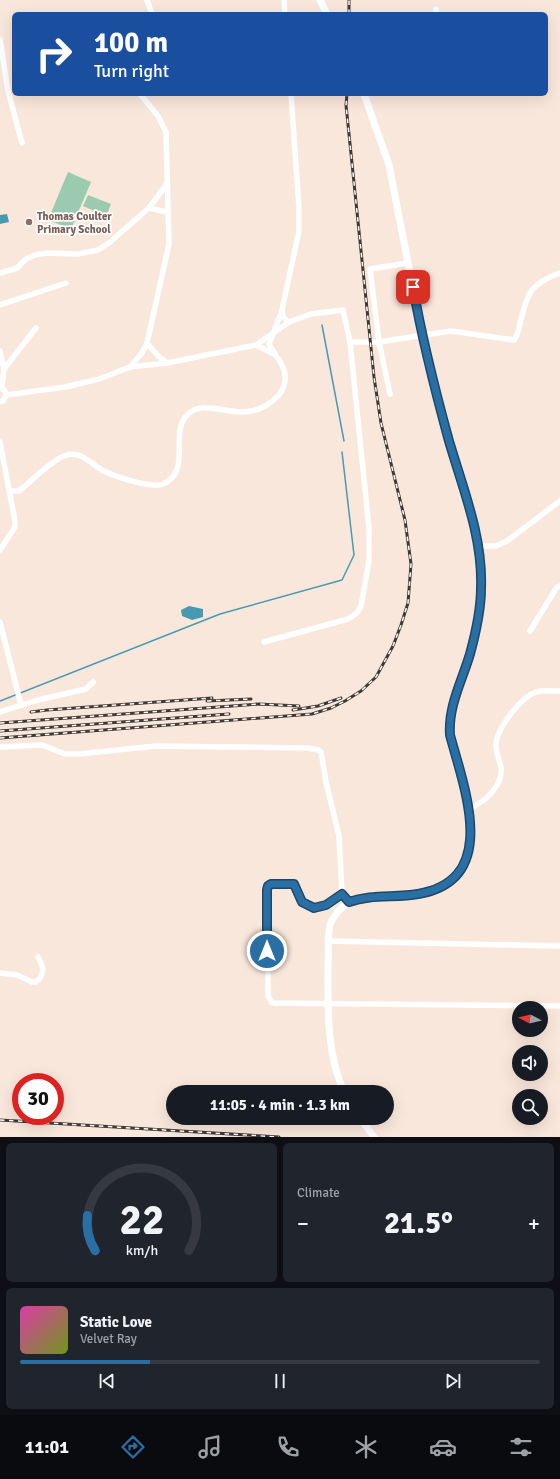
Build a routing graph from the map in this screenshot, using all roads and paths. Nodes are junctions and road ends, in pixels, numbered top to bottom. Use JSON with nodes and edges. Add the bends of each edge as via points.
{"nodes":[{"id":1,"x":147,"y":0,"type":"edge"},
{"id":2,"x":284,"y":0,"type":"edge"},
{"id":3,"x":320,"y":0,"type":"edge"},
{"id":4,"x":151,"y":12,"type":"edge"},
{"id":5,"x":285,"y":12,"type":"edge"},
{"id":6,"x":326,"y":12,"type":"edge"},
{"id":7,"x":0,"y":40,"type":"edge"},
{"id":8,"x":142,"y":96,"type":"edge"},
{"id":9,"x":291,"y":96,"type":"edge"},
{"id":10,"x":365,"y":96,"type":"edge"},
{"id":11,"x":22,"y":143,"type":"dead end"},
{"id":12,"x":166,"y":185,"type":"junction"},
{"id":13,"x":149,"y":208,"type":"junction"},
{"id":14,"x":167,"y":212,"type":"junction"},
{"id":15,"x":408,"y":263,"type":"junction"},
{"id":16,"x":0,"y":273,"type":"edge"},
{"id":17,"x":560,"y":273,"type":"edge"},
{"id":18,"x":66,"y":283,"type":"dead end"},
{"id":19,"x":0,"y":305,"type":"edge"},
{"id":20,"x":282,"y":310,"type":"junction"},
{"id":21,"x":289,"y":322,"type":"junction"},
{"id":22,"x":36,"y":328,"type":"dead end"},
{"id":23,"x":272,"y":334,"type":"junction"},
{"id":24,"x":422,"y":336,"type":"junction"},
{"id":25,"x":147,"y":342,"type":"junction"},
{"id":26,"x":350,"y":342,"type":"junction"},
{"id":27,"x":379,"y":342,"type":"junction"},
{"id":28,"x":256,"y":345,"type":"junction"},
{"id":29,"x":0,"y":351,"type":"edge"},
{"id":30,"x":274,"y":354,"type":"junction"},
{"id":31,"x":167,"y":363,"type":"junction"},
{"id":32,"x":130,"y":367,"type":"junction"},
{"id":33,"x":4,"y":369,"type":"junction"},
{"id":34,"x":1,"y":387,"type":"edge"},
{"id":35,"x":390,"y":394,"type":"dead end"},
{"id":36,"x":6,"y":395,"type":"junction"},
{"id":37,"x":0,"y":402,"type":"edge"},
{"id":38,"x":0,"y":442,"type":"edge"},
{"id":39,"x":10,"y":491,"type":"junction"},
{"id":40,"x":560,"y":501,"type":"edge"},
{"id":41,"x":479,"y":546,"type":"junction"},
{"id":42,"x":1,"y":547,"type":"edge"},
{"id":43,"x":560,"y":586,"type":"edge"},
{"id":44,"x":0,"y":622,"type":"edge"},
{"id":45,"x":530,"y":631,"type":"dead end"},
{"id":46,"x":264,"y":642,"type":"dead end"},
{"id":47,"x":93,"y":682,"type":"dead end"},
{"id":48,"x":560,"y":691,"type":"edge"},
{"id":49,"x":21,"y":705,"type":"junction"},
{"id":50,"x":0,"y":712,"type":"edge"},
{"id":51,"x":0,"y":747,"type":"edge"},
{"id":52,"x":469,"y":809,"type":"junction"},
{"id":53,"x":342,"y":894,"type":"junction"},
{"id":54,"x":349,"y":902,"type":"junction"},
{"id":55,"x":329,"y":942,"type":"junction"},
{"id":56,"x":560,"y":946,"type":"edge"},
{"id":57,"x":38,"y":957,"type":"dead end"},
{"id":58,"x":0,"y":973,"type":"edge"},
{"id":59,"x":328,"y":1004,"type":"junction"},
{"id":60,"x":560,"y":1006,"type":"edge"},
{"id":61,"x":342,"y":1085,"type":"edge"},
{"id":62,"x":365,"y":1125,"type":"edge"},
{"id":63,"x":374,"y":1137,"type":"edge"}],
"edges":[{"from":1,"to":4,"type":"street"},
{"from":2,"to":5,"type":"street"},
{"from":3,"to":6,"type":"street"},
{"from":7,"to":11,"type":"street","via":[[8,91]]},
{"from":8,"to":12,"type":"street","via":[[158,116],[166,132]]},
{"from":9,"to":20,"type":"street","via":[[299,231]]},
{"from":10,"to":15,"type":"street","via":[[389,165]]},
{"from":12,"to":13,"type":"street"},
{"from":12,"to":14,"type":"street"},
{"from":13,"to":14,"type":"street"},
{"from":13,"to":16,"type":"street","via":[[98,250],[78,254],[35,255],[26,259],[17,268]]},
{"from":14,"to":25,"type":"street","via":[[169,244]]},
{"from":15,"to":24,"type":"street"},
{"from":15,"to":27,"type":"street","via":[[370,269]]},
{"from":17,"to":24,"type":"street","via":[[544,278],[536,284],[527,300],[514,340],[451,331]]},
{"from":18,"to":19,"type":"street"},
{"from":20,"to":21,"type":"street","via":[[283,317]]},
{"from":20,"to":23,"type":"street"},
{"from":21,"to":23,"type":"street"},
{"from":21,"to":26,"type":"street","via":[[318,312],[343,310]]},
{"from":22,"to":33,"type":"street"},
{"from":23,"to":28,"type":"street"},
{"from":23,"to":30,"type":"street","via":[[269,344]]},
{"from":24,"to":27,"type":"street"},
{"from":24,"to":41,"type":"street"},
{"from":25,"to":31,"type":"street"},
{"from":25,"to":32,"type":"street","via":[[142,353]]},
{"from":26,"to":27,"type":"street"},
{"from":26,"to":46,"type":"street","via":[[369,528],[370,561],[362,606],[348,619]]},
{"from":27,"to":35,"type":"street"},
{"from":28,"to":30,"type":"street"},
{"from":28,"to":31,"type":"street"},
{"from":29,"to":33,"type":"street"},
{"from":30,"to":39,"type":"street","via":[[285,375],[285,383],[278,397],[270,404],[242,412],[201,407],[191,410],[181,423],[181,450],[176,471],[171,479],[162,484],[153,486],[110,474],[85,457],[65,455],[19,491]]},
{"from":31,"to":32,"type":"street"},
{"from":32,"to":36,"type":"street","via":[[99,379],[65,387]]},
{"from":33,"to":34,"type":"street"},
{"from":34,"to":36,"type":"street"},
{"from":36,"to":37,"type":"street"},
{"from":38,"to":39,"type":"street"},
{"from":39,"to":42,"type":"street","via":[[15,527]]},
{"from":40,"to":41,"type":"street","via":[[507,541],[496,546]]},
{"from":41,"to":52,"type":"street","via":[[481,588],[478,623],[449,721],[450,735]]},
{"from":43,"to":45,"type":"street"},
{"from":44,"to":49,"type":"street"},
{"from":47,"to":49,"type":"street","via":[[86,689]]},
{"from":48,"to":52,"type":"street","via":[[535,692],[520,703],[498,736],[496,745],[501,769],[498,783],[487,797]]},
{"from":49,"to":50,"type":"street"},
{"from":51,"to":53,"type":"street","via":[[42,745],[65,754],[156,746],[318,750],[340,836]]},
{"from":52,"to":54,"type":"street","via":[[469,852],[462,868],[451,880],[439,889],[418,894],[366,897]]},
{"from":53,"to":54,"type":"street"},
{"from":53,"to":59,"type":"street","via":[[326,905],[314,908],[302,902],[294,884],[271,884],[267,890],[269,1001],[276,1004]]},
{"from":54,"to":55,"type":"street","via":[[330,925]]},
{"from":55,"to":56,"type":"street"},
{"from":55,"to":59,"type":"street"},
{"from":57,"to":58,"type":"street","via":[[43,974],[36,982],[17,975]]},
{"from":59,"to":60,"type":"street"},
{"from":59,"to":61,"type":"street","via":[[331,1054]]},
{"from":62,"to":63,"type":"street"}]}
